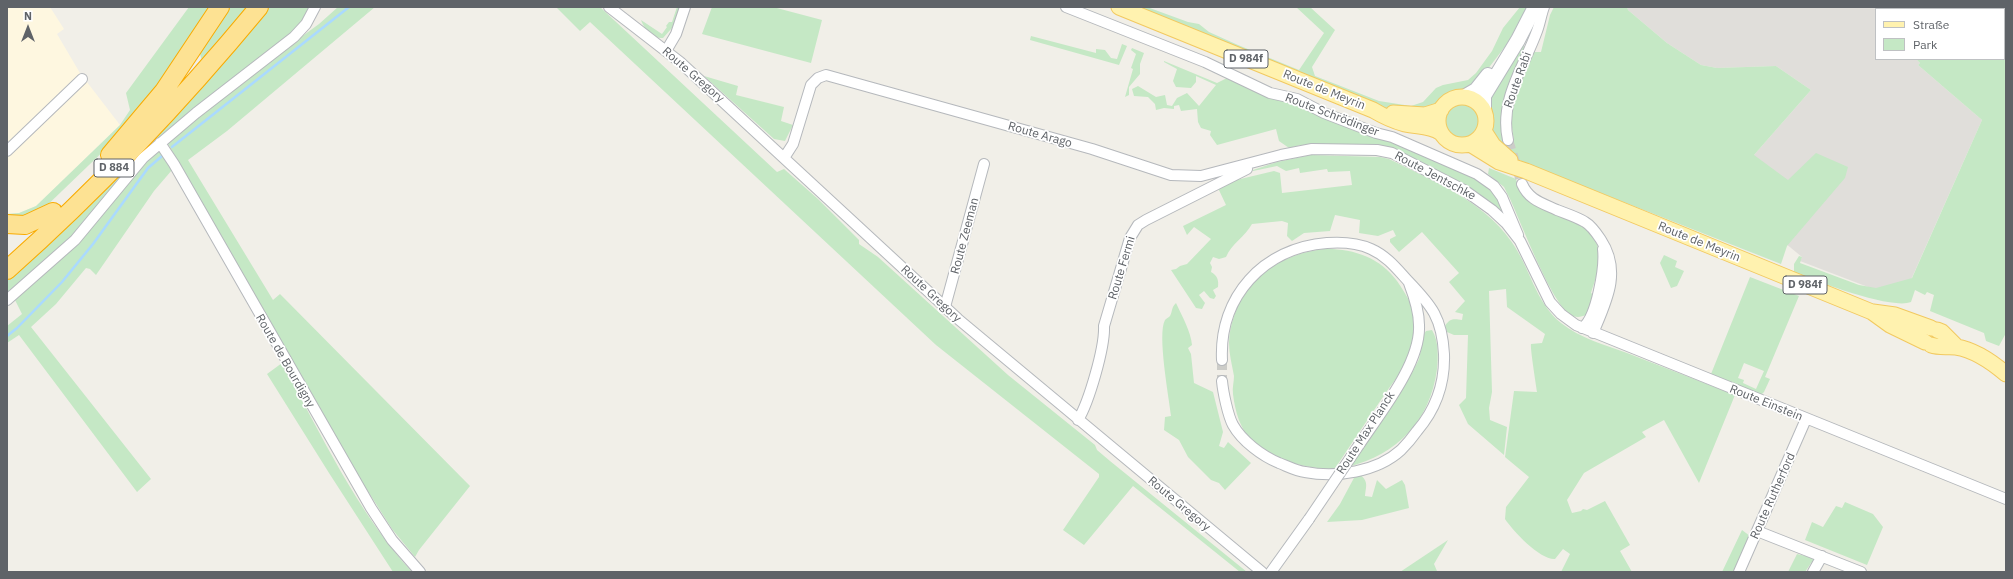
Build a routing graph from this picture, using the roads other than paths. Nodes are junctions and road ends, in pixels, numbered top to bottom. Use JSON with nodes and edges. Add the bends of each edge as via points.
{"nodes":[{"id":1,"x":220,"y":7,"type":"edge"},
{"id":2,"x":259,"y":7,"type":"edge"},
{"id":3,"x":315,"y":7,"type":"edge"},
{"id":4,"x":609,"y":7,"type":"edge"},
{"id":5,"x":685,"y":7,"type":"edge"},
{"id":6,"x":1066,"y":7,"type":"edge"},
{"id":7,"x":1119,"y":7,"type":"edge"},
{"id":8,"x":1535,"y":7,"type":"edge"},
{"id":9,"x":1544,"y":7,"type":"edge"},
{"id":10,"x":1522,"y":30,"type":"junction"},
{"id":11,"x":1531,"y":43,"type":"junction"},
{"id":12,"x":666,"y":51,"type":"junction"},
{"id":13,"x":82,"y":79,"type":"dead end"},
{"id":14,"x":1464,"y":97,"type":"junction"},
{"id":15,"x":1373,"y":110,"type":"junction"},
{"id":16,"x":1441,"y":110,"type":"junction"},
{"id":17,"x":1484,"y":110,"type":"junction"},
{"id":18,"x":1484,"y":131,"type":"junction"},
{"id":19,"x":1441,"y":133,"type":"junction"},
{"id":20,"x":1508,"y":140,"type":"tunnel mouth"},
{"id":21,"x":160,"y":143,"type":"junction"},
{"id":22,"x":1470,"y":144,"type":"junction"},
{"id":23,"x":7,"y":151,"type":"edge"},
{"id":24,"x":784,"y":158,"type":"junction"},
{"id":25,"x":1259,"y":162,"type":"junction"},
{"id":26,"x":984,"y":164,"type":"dead end"},
{"id":27,"x":1524,"y":177,"type":"junction"},
{"id":28,"x":53,"y":212,"type":"junction"},
{"id":29,"x":7,"y":224,"type":"edge"},
{"id":30,"x":1600,"y":239,"type":"junction"},
{"id":31,"x":1520,"y":241,"type":"junction"},
{"id":32,"x":7,"y":254,"type":"edge"},
{"id":33,"x":7,"y":270,"type":"edge"},
{"id":34,"x":1408,"y":281,"type":"junction"},
{"id":35,"x":1542,"y":286,"type":"joint"},
{"id":36,"x":7,"y":300,"type":"edge"},
{"id":37,"x":945,"y":307,"type":"junction"},
{"id":38,"x":1872,"y":312,"type":"junction"},
{"id":39,"x":1582,"y":328,"type":"junction"},
{"id":40,"x":1593,"y":333,"type":"junction"},
{"id":41,"x":1957,"y":347,"type":"junction"},
{"id":42,"x":1984,"y":358,"type":"junction"},
{"id":43,"x":1222,"y":360,"type":"tunnel mouth"},
{"id":44,"x":2006,"y":361,"type":"edge"},
{"id":45,"x":2006,"y":374,"type":"edge"},
{"id":46,"x":1222,"y":381,"type":"tunnel mouth"},
{"id":47,"x":1806,"y":419,"type":"junction"},
{"id":48,"x":1078,"y":420,"type":"junction"},
{"id":49,"x":2006,"y":499,"type":"edge"},
{"id":50,"x":1757,"y":531,"type":"junction"},
{"id":51,"x":1822,"y":556,"type":"junction"},
{"id":52,"x":420,"y":572,"type":"edge"},
{"id":53,"x":1262,"y":572,"type":"edge"},
{"id":54,"x":1271,"y":572,"type":"edge"},
{"id":55,"x":1739,"y":572,"type":"edge"},
{"id":56,"x":1813,"y":572,"type":"edge"},
{"id":57,"x":1861,"y":572,"type":"edge"}],
"edges":[{"from":1,"to":28,"type":"highway","number":"D 884","via":[[151,108],[110,155]]},
{"from":2,"to":33,"type":"highway","number":"D 884","via":[[215,60],[117,165]]},
{"from":3,"to":21,"type":"street","via":[[306,24],[294,37]]},
{"from":4,"to":12,"type":"street","name":"Route Gregory"},
{"from":5,"to":12,"type":"street","via":[[676,34]]},
{"from":6,"to":31,"type":"street","name":"Route Schrödinger","via":[[1205,62],[1270,93],[1297,99],[1335,118],[1398,140],[1477,174],[1494,186],[1502,197]]},
{"from":7,"to":15,"type":"main road","name":"Route de Meyrin","number":"D 984f"},
{"from":8,"to":10,"type":"street"},
{"from":9,"to":11,"type":"street","name":"Route Rabi"},
{"from":10,"to":11,"type":"street","name":"Route Rabi","via":[[1530,35]]},
{"from":10,"to":14,"type":"street","via":[[1476,90]]},
{"from":10,"to":17,"type":"street","via":[[1484,96]]},
{"from":11,"to":20,"type":"street","name":"Route Rabi","via":[[1507,106]]},
{"from":12,"to":24,"type":"street","name":"Route Gregory"},
{"from":13,"to":23,"type":"street"},
{"from":14,"to":16,"type":"main road","via":[[1449,101]]},
{"from":14,"to":17,"type":"main road","via":[[1476,101]]},
{"from":15,"to":16,"type":"main road","name":"Route de Meyrin","number":"D 984f","via":[[1413,115],[1430,114]]},
{"from":15,"to":19,"type":"main road","name":"Route de Meyrin","number":"D 984f","via":[[1395,121],[1433,128]]},
{"from":16,"to":19,"type":"main road","via":[[1438,122]]},
{"from":17,"to":18,"type":"main road"},
{"from":18,"to":22,"type":"main road","via":[[1480,138]]},
{"from":18,"to":27,"type":"main road","name":"Route de Meyrin","number":"D 984f","via":[[1493,145]]},
{"from":19,"to":22,"type":"main road","via":[[1456,144]]},
{"from":21,"to":36,"type":"street","via":[[143,158],[75,240]]},
{"from":21,"to":52,"type":"street","name":"Route de Bourdigny","via":[[371,508],[392,540]]},
{"from":22,"to":27,"type":"main road","name":"Route de Meyrin","number":"D 984f"},
{"from":24,"to":25,"type":"street","name":"Route Arago","via":[[793,144],[811,85],[821,76],[832,76],[1092,149],[1171,175],[1201,176]]},
{"from":24,"to":37,"type":"street","name":"Route Gregory"},
{"from":25,"to":31,"type":"street","name":"Route Jentschke","via":[[1312,149],[1377,150],[1392,153],[1439,176],[1479,200],[1506,223]]},
{"from":25,"to":48,"type":"street","name":"Route Fermi","via":[[1146,220],[1133,231],[1106,319],[1104,341],[1085,406]]},
{"from":26,"to":37,"type":"street","name":"Route Zeeman"},
{"from":27,"to":30,"type":"street","via":[[1532,198],[1587,223]]},
{"from":27,"to":38,"type":"main road","name":"Route de Meyrin","number":"D 984f"},
{"from":28,"to":29,"type":"highway","via":[[25,225]]},
{"from":28,"to":32,"type":"highway","number":"D 884"},
{"from":30,"to":39,"type":"street","via":[[1603,272],[1593,308],[1587,324]]},
{"from":30,"to":40,"type":"street","via":[[1610,258],[1612,280]]},
{"from":31,"to":35,"type":"street","name":"Route Jentschke"},
{"from":34,"to":43,"type":"street","via":[[1391,262],[1370,248],[1352,244],[1321,244],[1286,252],[1255,272],[1240,293],[1222,333]]},
{"from":34,"to":46,"type":"street","via":[[1435,311],[1443,341],[1443,371],[1432,412],[1407,444],[1388,460],[1363,469],[1335,474],[1304,472],[1274,461],[1257,450],[1233,425]]},
{"from":34,"to":54,"type":"street","name":"Route Max Planck","bridge":true,"via":[[1420,324],[1410,367]]},
{"from":35,"to":39,"type":"street","name":"Route Einstein","via":[[1555,308]]},
{"from":37,"to":48,"type":"street","name":"Route Gregory"},
{"from":38,"to":41,"type":"main road","name":"Route de Meyrin","number":"D 984f","via":[[1890,325],[1937,347]]},
{"from":38,"to":41,"type":"main road","name":"Route de Meyrin","number":"D 984f","via":[[1895,315],[1942,332]]},
{"from":39,"to":40,"type":"street","name":"Route Einstein"},
{"from":40,"to":47,"type":"street","name":"Route Einstein"},
{"from":41,"to":42,"type":"main road","name":"Route de Meyrin","number":"D 984f"},
{"from":42,"to":44,"type":"main road","name":"Route de Meyrin"},
{"from":42,"to":45,"type":"main road","name":"Route de Meyrin"},
{"from":47,"to":49,"type":"street","name":"Route Einstein"},
{"from":47,"to":50,"type":"street","name":"Route Rutherford"},
{"from":48,"to":53,"type":"street","name":"Route Gregory"},
{"from":50,"to":51,"type":"street"},
{"from":50,"to":55,"type":"street","name":"Route Rutherford"},
{"from":51,"to":56,"type":"street"},
{"from":51,"to":57,"type":"street"}]}
